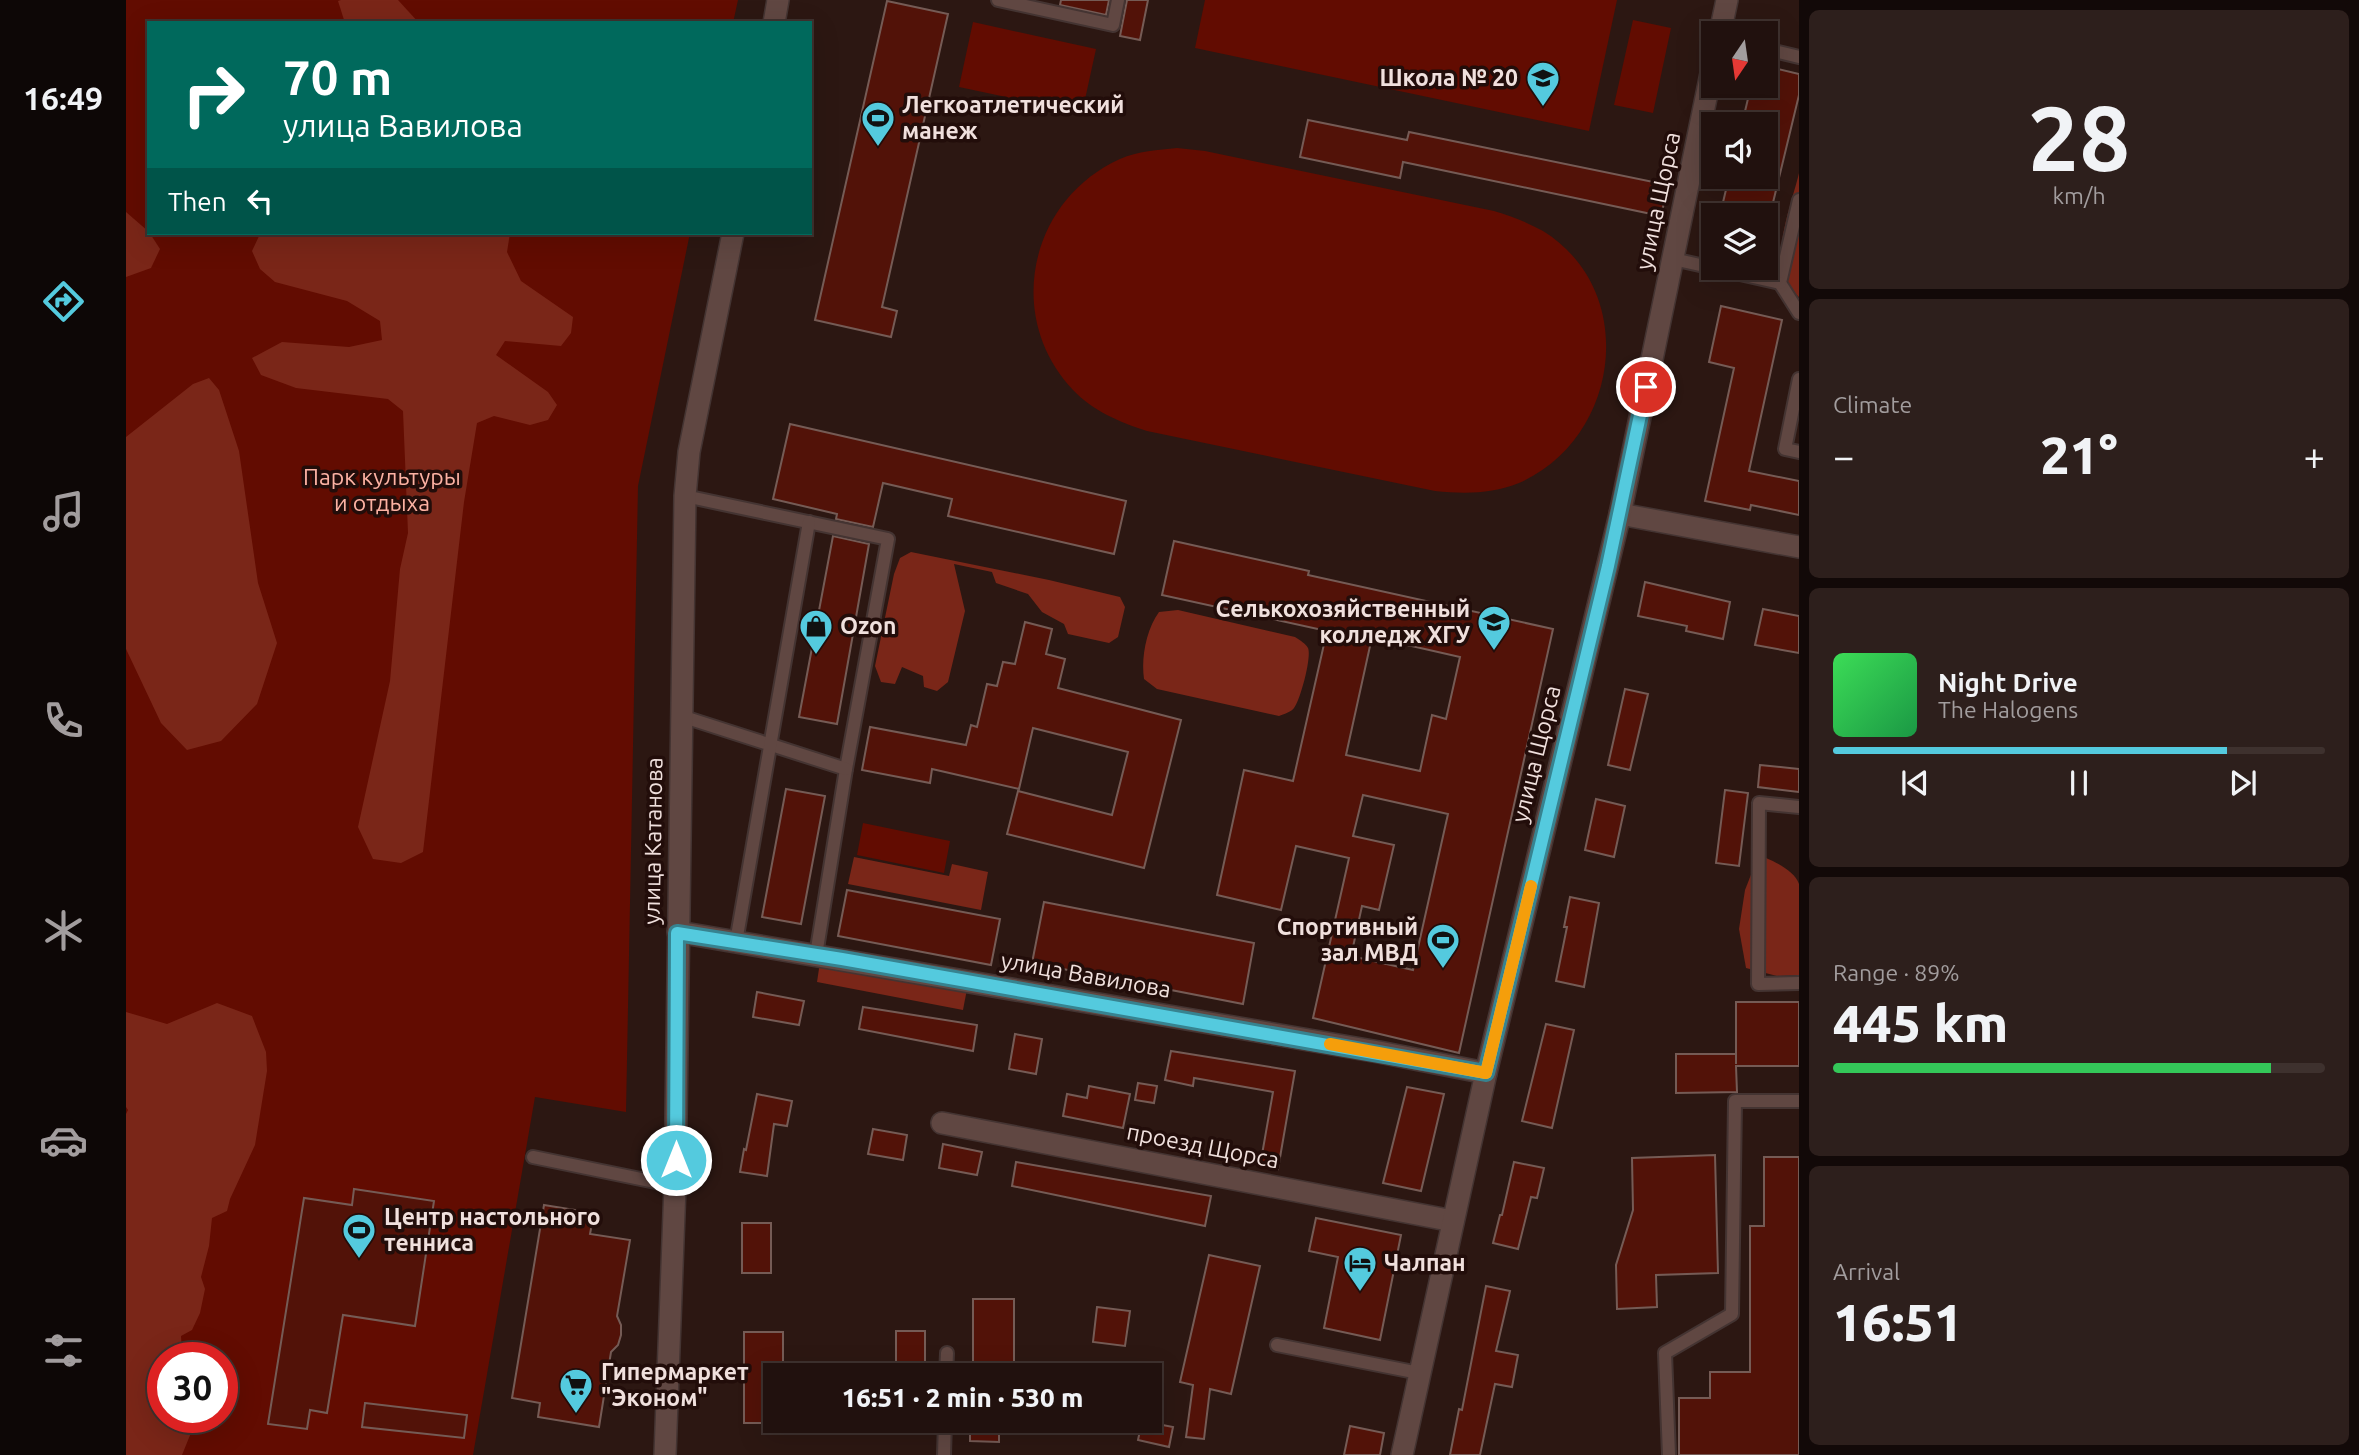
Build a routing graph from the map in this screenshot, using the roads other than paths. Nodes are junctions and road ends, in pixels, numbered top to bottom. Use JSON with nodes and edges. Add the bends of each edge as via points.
{"nodes":[{"id":1,"x":778,"y":0,"type":"edge"},
{"id":2,"x":998,"y":0,"type":"edge"},
{"id":3,"x":1118,"y":0,"type":"edge"},
{"id":4,"x":1727,"y":0,"type":"edge"},
{"id":5,"x":774,"y":21,"type":"edge"},
{"id":6,"x":1723,"y":21,"type":"edge"},
{"id":7,"x":1778,"y":52,"type":"edge"},
{"id":8,"x":1799,"y":57,"type":"edge"},
{"id":9,"x":1706,"y":98,"type":"edge"},
{"id":10,"x":1799,"y":200,"type":"edge"},
{"id":11,"x":733,"y":235,"type":"edge"},
{"id":12,"x":1673,"y":259,"type":"junction"},
{"id":13,"x":1780,"y":283,"type":"junction"},
{"id":14,"x":1799,"y":313,"type":"edge"},
{"id":15,"x":1799,"y":379,"type":"edge"},
{"id":16,"x":1799,"y":452,"type":"edge"},
{"id":17,"x":685,"y":496,"type":"junction"},
{"id":18,"x":1620,"y":514,"type":"junction"},
{"id":19,"x":809,"y":522,"type":"junction"},
{"id":20,"x":1799,"y":547,"type":"edge"},
{"id":21,"x":681,"y":716,"type":"junction"},
{"id":22,"x":771,"y":745,"type":"junction"},
{"id":23,"x":846,"y":769,"type":"junction"},
{"id":24,"x":1799,"y":807,"type":"edge"},
{"id":25,"x":677,"y":933,"type":"junction"},
{"id":26,"x":736,"y":942,"type":"junction"},
{"id":27,"x":816,"y":955,"type":"junction"},
{"id":28,"x":1799,"y":983,"type":"edge"},
{"id":29,"x":1486,"y":1073,"type":"junction"},
{"id":30,"x":1799,"y":1101,"type":"edge"},
{"id":31,"x":942,"y":1123,"type":"dead end"},
{"id":32,"x":534,"y":1157,"type":"dead end"},
{"id":33,"x":675,"y":1186,"type":"junction"},
{"id":34,"x":1454,"y":1221,"type":"junction"},
{"id":35,"x":1277,"y":1345,"type":"dead end"},
{"id":36,"x":947,"y":1353,"type":"dead end"},
{"id":37,"x":947,"y":1363,"type":"edge"},
{"id":38,"x":1419,"y":1373,"type":"junction"},
{"id":39,"x":945,"y":1433,"type":"edge"},
{"id":40,"x":666,"y":1455,"type":"edge"},
{"id":41,"x":944,"y":1455,"type":"edge"},
{"id":42,"x":1402,"y":1455,"type":"edge"},
{"id":43,"x":1669,"y":1455,"type":"edge"}],
"edges":[{"from":1,"to":5,"type":"street"},
{"from":2,"to":3,"type":"lane","via":[[1113,25]]},
{"from":4,"to":6,"type":"street"},
{"from":7,"to":8,"type":"lane"},
{"from":9,"to":12,"type":"street","name":"улица Щорса"},
{"from":10,"to":13,"type":"lane"},
{"from":11,"to":17,"type":"street","name":"улица Катанова","via":[[689,452]]},
{"from":12,"to":13,"type":"lane"},
{"from":12,"to":18,"type":"street","name":"улица Щорса"},
{"from":13,"to":14,"type":"lane"},
{"from":15,"to":16,"type":"lane","via":[[1785,449]]},
{"from":17,"to":19,"type":"lane"},
{"from":17,"to":21,"type":"street","name":"улица Катанова"},
{"from":18,"to":20,"type":"street"},
{"from":18,"to":29,"type":"street","name":"улица Щорса"},
{"from":19,"to":22,"type":"lane"},
{"from":19,"to":23,"type":"lane","via":[[888,539]]},
{"from":21,"to":22,"type":"lane"},
{"from":21,"to":25,"type":"street","name":"улица Катанова"},
{"from":22,"to":23,"type":"lane"},
{"from":22,"to":26,"type":"lane"},
{"from":23,"to":27,"type":"lane"},
{"from":24,"to":28,"type":"lane","via":[[1759,803],[1758,984]]},
{"from":25,"to":26,"type":"street","name":"улица Вавилова"},
{"from":25,"to":33,"type":"street","name":"улица Катанова"},
{"from":26,"to":27,"type":"street","name":"улица Вавилова"},
{"from":27,"to":29,"type":"street","name":"улица Вавилова"},
{"from":29,"to":34,"type":"street","name":"улица Щорса"},
{"from":30,"to":43,"type":"lane","via":[[1735,1101],[1732,1314],[1665,1353]]},
{"from":31,"to":34,"type":"street","name":"проезд Щорса"},
{"from":32,"to":33,"type":"lane"},
{"from":33,"to":40,"type":"street","name":"улица Катанова"},
{"from":34,"to":38,"type":"street","name":"улица Щорса"},
{"from":35,"to":38,"type":"lane"},
{"from":36,"to":37,"type":"lane"},
{"from":38,"to":42,"type":"street","name":"улица Щорса"},
{"from":39,"to":41,"type":"lane"}]}
